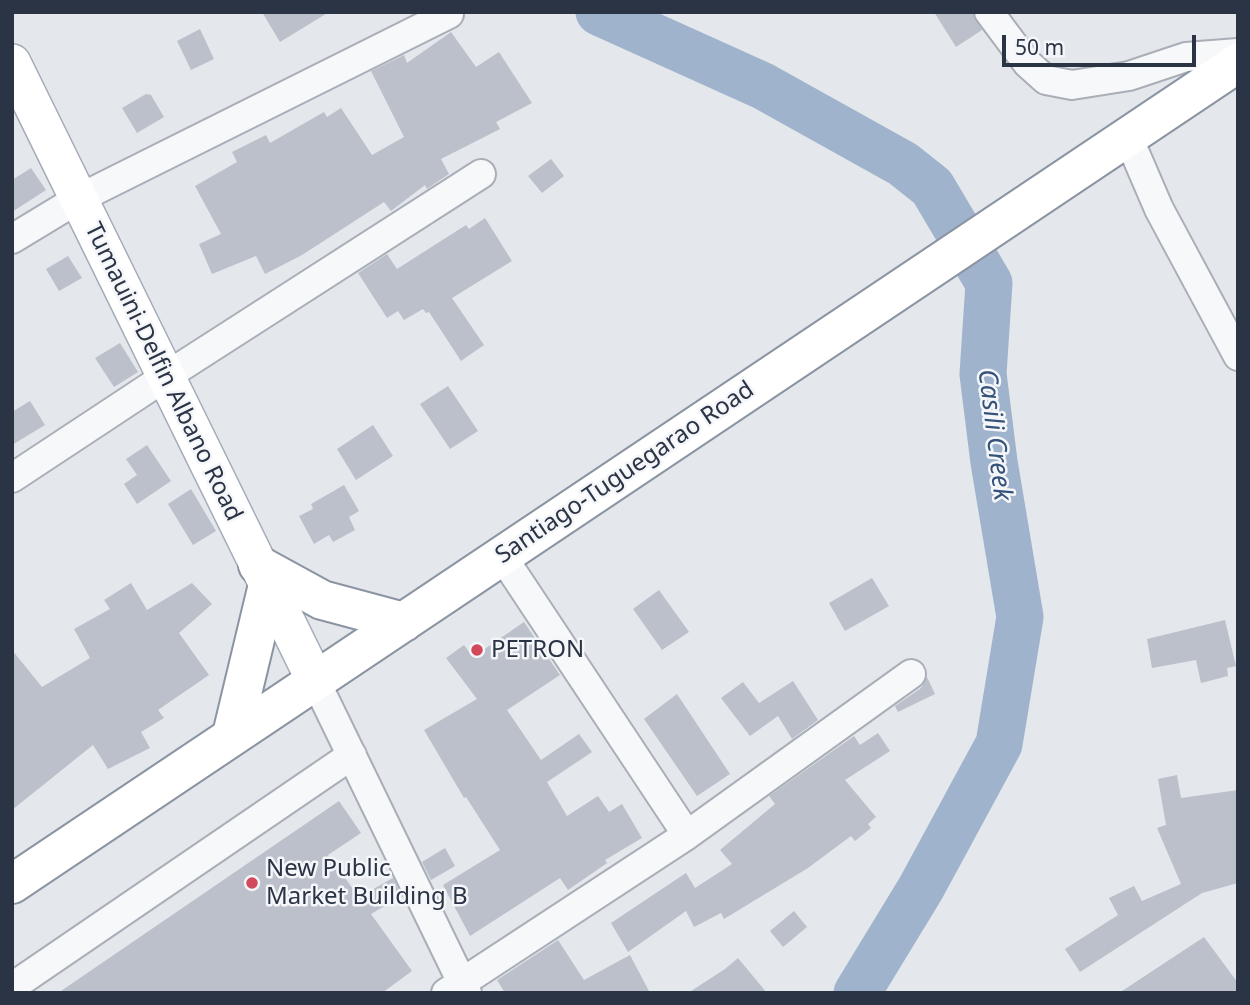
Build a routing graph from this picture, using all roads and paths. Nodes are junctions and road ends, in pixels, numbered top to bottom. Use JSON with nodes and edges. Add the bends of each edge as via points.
{"nodes":[{"id":1,"x":989,"y":12,"type":"edge"},
{"id":2,"x":449,"y":14,"type":"edge"},
{"id":3,"x":1238,"y":53,"type":"edge"},
{"id":4,"x":1238,"y":62,"type":"edge"},
{"id":5,"x":12,"y":63,"type":"edge"},
{"id":6,"x":1128,"y":137,"type":"junction"},
{"id":7,"x":481,"y":174,"type":"dead end"},
{"id":8,"x":78,"y":198,"type":"junction"},
{"id":9,"x":12,"y":239,"type":"edge"},
{"id":10,"x":1238,"y":356,"type":"edge"},
{"id":11,"x":164,"y":377,"type":"junction"},
{"id":12,"x":12,"y":478,"type":"edge"},
{"id":13,"x":502,"y":556,"type":"junction"},
{"id":14,"x":263,"y":575,"type":"junction"},
{"id":15,"x":404,"y":622,"type":"junction"},
{"id":16,"x":911,"y":674,"type":"dead end"},
{"id":17,"x":315,"y":680,"type":"junction"},
{"id":18,"x":232,"y":736,"type":"junction"},
{"id":19,"x":352,"y":755,"type":"junction"},
{"id":20,"x":687,"y":835,"type":"junction"},
{"id":21,"x":12,"y":884,"type":"edge"},
{"id":22,"x":12,"y":987,"type":"edge"},
{"id":23,"x":458,"y":989,"type":"edge"}],
"edges":[{"from":1,"to":3,"type":"street","via":[[1027,63],[1046,80],[1072,85],[1129,76],[1186,57]]},
{"from":2,"to":8,"type":"street"},
{"from":4,"to":6,"type":"highway","name":"Santiago-Tuguegarao Road"},
{"from":5,"to":8,"type":"main road","name":"Tumauini-Delfin Albano Road"},
{"from":6,"to":10,"type":"street","via":[[1159,209]]},
{"from":6,"to":13,"type":"highway","name":"Santiago-Tuguegarao Road"},
{"from":7,"to":11,"type":"street"},
{"from":8,"to":9,"type":"street"},
{"from":8,"to":11,"type":"main road","name":"Tumauini-Delfin Albano Road"},
{"from":11,"to":12,"type":"street"},
{"from":11,"to":14,"type":"main road","name":"Tumauini-Delfin Albano Road"},
{"from":13,"to":15,"type":"highway","name":"Santiago-Tuguegarao Road"},
{"from":13,"to":20,"type":"street"},
{"from":14,"to":15,"type":"highway","via":[[322,600]]},
{"from":14,"to":17,"type":"main road","name":"Tumauini-Delfin Albano Road"},
{"from":14,"to":18,"type":"highway"},
{"from":15,"to":17,"type":"highway","name":"Santiago-Tuguegarao Road"},
{"from":16,"to":20,"type":"street"},
{"from":17,"to":18,"type":"highway","name":"Santiago-Tuguegarao Road"},
{"from":17,"to":19,"type":"street"},
{"from":18,"to":21,"type":"highway","name":"Santiago-Tuguegarao Road"},
{"from":19,"to":22,"type":"street"},
{"from":19,"to":23,"type":"street"},
{"from":20,"to":23,"type":"street"}]}
